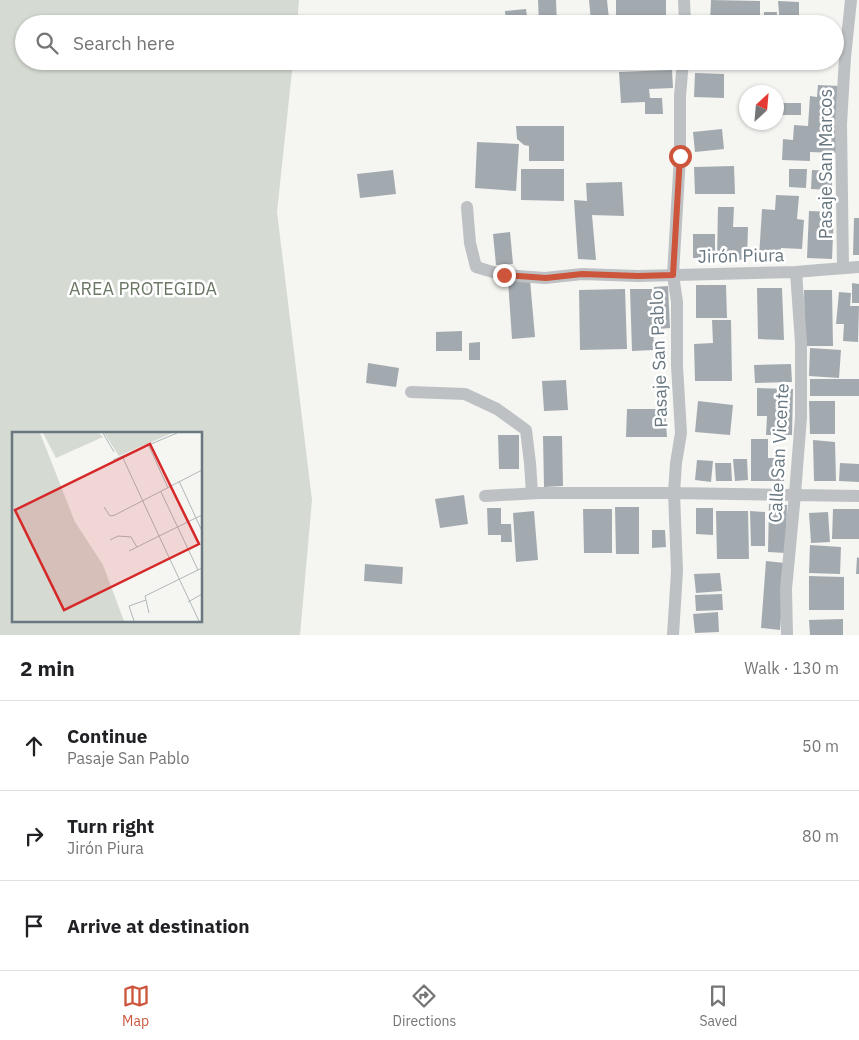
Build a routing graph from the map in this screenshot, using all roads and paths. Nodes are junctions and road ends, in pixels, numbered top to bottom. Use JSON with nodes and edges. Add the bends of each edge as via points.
{"nodes":[{"id":1,"x":684,"y":0,"type":"edge"},
{"id":2,"x":851,"y":0,"type":"edge"},
{"id":3,"x":685,"y":15,"type":"edge"},
{"id":4,"x":682,"y":70,"type":"edge"},
{"id":5,"x":467,"y":207,"type":"dead end"},
{"id":6,"x":859,"y":267,"type":"edge"},
{"id":7,"x":843,"y":268,"type":"junction"},
{"id":8,"x":796,"y":272,"type":"junction"},
{"id":9,"x":673,"y":275,"type":"junction"},
{"id":10,"x":411,"y":392,"type":"dead end"},
{"id":11,"x":532,"y":493,"type":"junction"},
{"id":12,"x":680,"y":493,"type":"junction"},
{"id":13,"x":795,"y":494,"type":"junction"},
{"id":14,"x":485,"y":496,"type":"dead end"},
{"id":15,"x":859,"y":496,"type":"edge"},
{"id":16,"x":673,"y":635,"type":"edge"},
{"id":17,"x":787,"y":635,"type":"edge"}],
"edges":[{"from":1,"to":3,"type":"street"},
{"from":2,"to":7,"type":"street","name":"Pasaje San Marcos","via":[[841,124]]},
{"from":4,"to":9,"type":"street","name":"Pasaje San Pablo"},
{"from":5,"to":9,"type":"street","name":"Jirón Piura","via":[[476,267],[504,275],[546,278],[582,274]]},
{"from":6,"to":7,"type":"street","name":"Jirón Piura"},
{"from":7,"to":8,"type":"street","name":"Jirón Piura"},
{"from":8,"to":9,"type":"street","name":"Jirón Piura"},
{"from":8,"to":13,"type":"street","name":"Calle San Vicente","via":[[801,342]]},
{"from":9,"to":12,"type":"street","name":"Pasaje San Pablo","via":[[677,302],[681,433],[676,463]]},
{"from":10,"to":11,"type":"street","via":[[465,394],[497,409],[526,430]]},
{"from":11,"to":12,"type":"street"},
{"from":11,"to":14,"type":"street"},
{"from":12,"to":13,"type":"street"},
{"from":12,"to":16,"type":"street","name":"Pasaje San Pablo"},
{"from":13,"to":15,"type":"street"},
{"from":13,"to":17,"type":"street","name":"Calle San Vicente","via":[[786,588]]}]}
